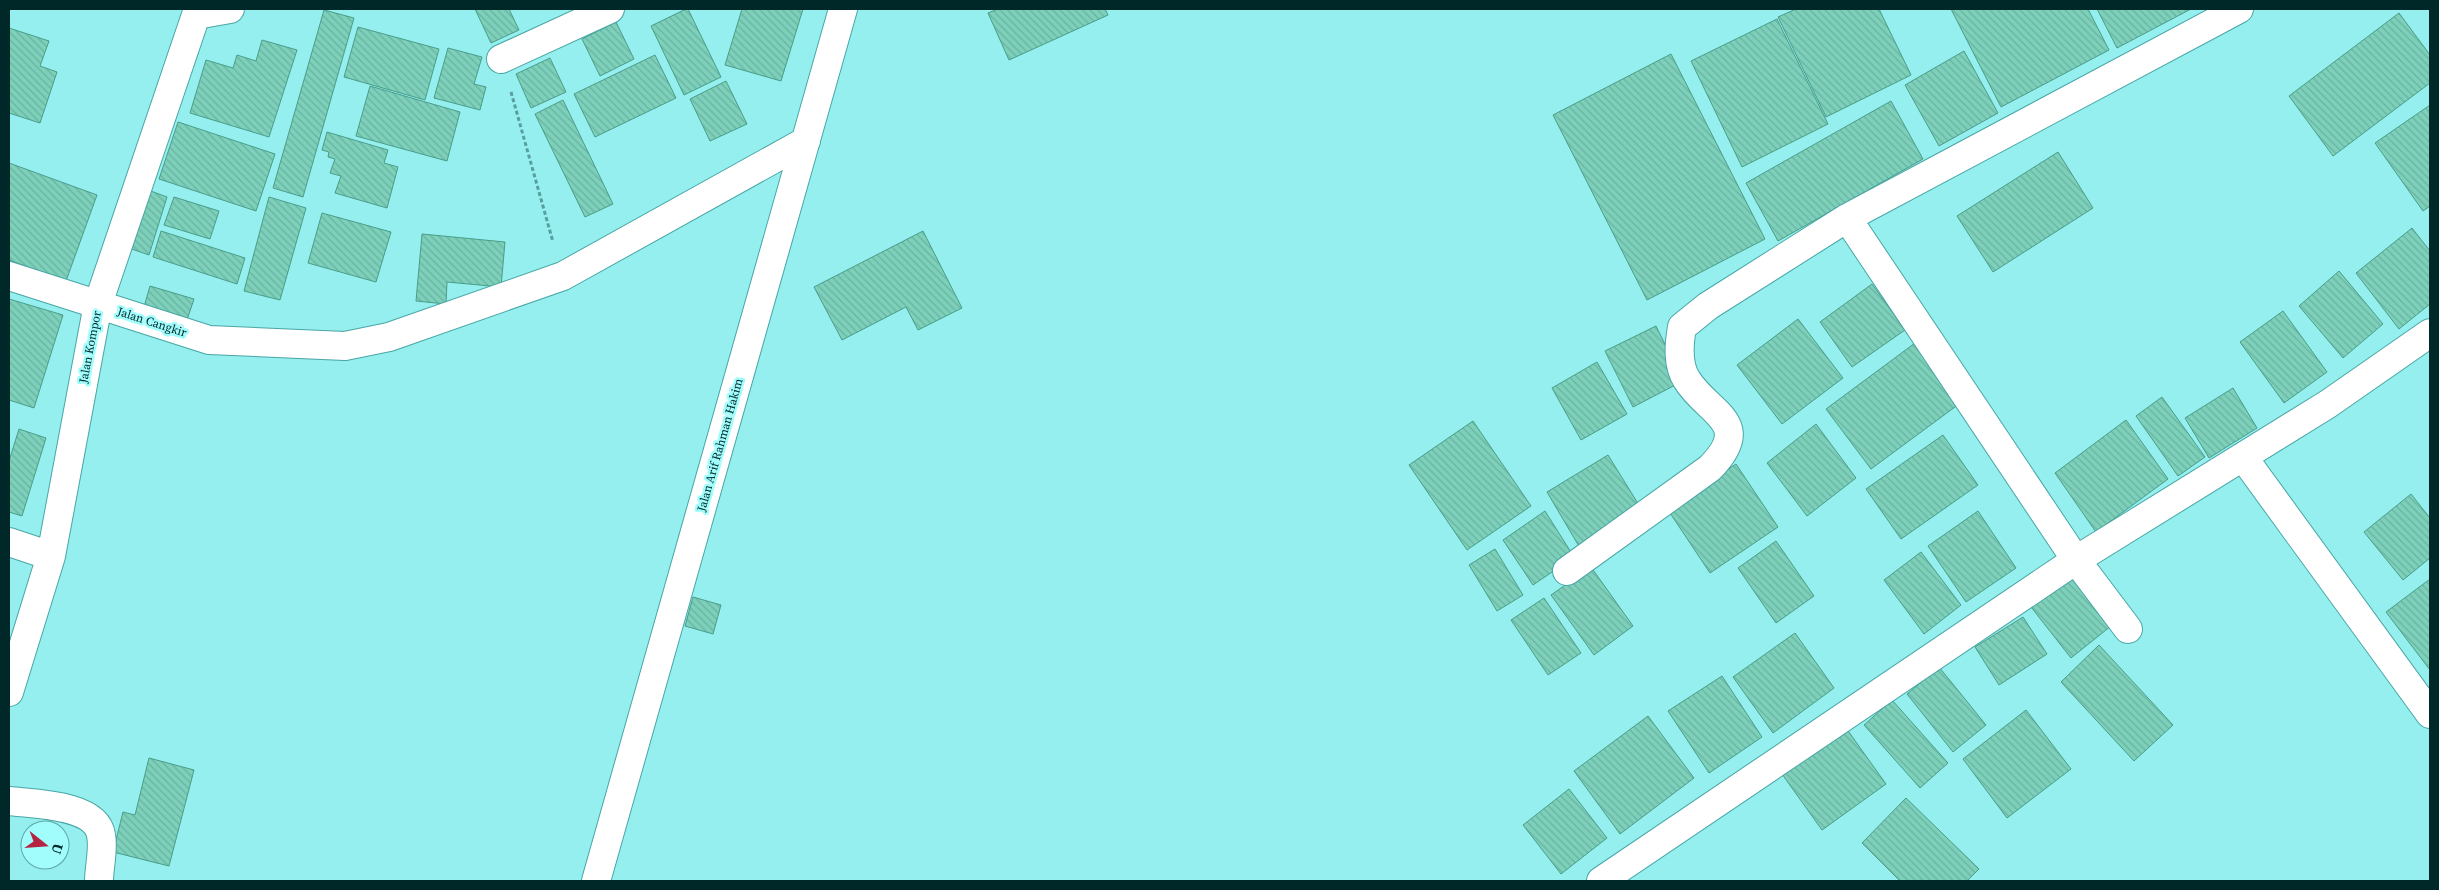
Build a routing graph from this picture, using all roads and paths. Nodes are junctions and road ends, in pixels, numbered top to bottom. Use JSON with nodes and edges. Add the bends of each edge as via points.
{"nodes":[{"id":1,"x":230,"y":9,"type":"edge"},
{"id":2,"x":610,"y":9,"type":"edge"},
{"id":3,"x":843,"y":9,"type":"edge"},
{"id":4,"x":2239,"y":9,"type":"edge"},
{"id":5,"x":197,"y":12,"type":"edge"},
{"id":6,"x":501,"y":59,"type":"joint"},
{"id":7,"x":806,"y":141,"type":"junction"},
{"id":8,"x":1847,"y":218,"type":"junction"},
{"id":9,"x":9,"y":276,"type":"edge"},
{"id":10,"x":563,"y":276,"type":"junction"},
{"id":11,"x":98,"y":304,"type":"junction"},
{"id":12,"x":2430,"y":333,"type":"edge"},
{"id":13,"x":2243,"y":457,"type":"junction"},
{"id":14,"x":9,"y":542,"type":"edge"},
{"id":15,"x":51,"y":556,"type":"junction"},
{"id":16,"x":2076,"y":560,"type":"junction"},
{"id":17,"x":1567,"y":571,"type":"dead end"},
{"id":18,"x":2128,"y":630,"type":"dead end"},
{"id":19,"x":9,"y":692,"type":"edge"},
{"id":20,"x":2430,"y":714,"type":"edge"},
{"id":21,"x":9,"y":801,"type":"edge"},
{"id":22,"x":99,"y":881,"type":"edge"},
{"id":23,"x":596,"y":881,"type":"edge"},
{"id":24,"x":1601,"y":881,"type":"edge"}],
"edges":[{"from":1,"to":5,"type":"street"},
{"from":2,"to":6,"type":"street"},
{"from":3,"to":7,"type":"street","name":"Jalan Arif Rahman Hakim"},
{"from":4,"to":8,"type":"street"},
{"from":5,"to":11,"type":"street","name":"Jalan Kompor"},
{"from":6,"to":10,"type":"path"},
{"from":7,"to":10,"type":"street","name":"Jalan Cangkir"},
{"from":7,"to":23,"type":"street","name":"Jalan Arif Rahman Hakim"},
{"from":8,"to":16,"type":"street"},
{"from":8,"to":17,"type":"street","via":[[1708,306],[1682,327],[1678,349],[1687,380],[1724,418],[1729,437],[1722,455],[1710,468]]},
{"from":9,"to":11,"type":"street","name":"Jalan Cangkir"},
{"from":10,"to":11,"type":"street","name":"Jalan Cangkir","via":[[389,337],[345,346],[209,340]]},
{"from":11,"to":15,"type":"street","name":"Jalan Kompor"},
{"from":12,"to":13,"type":"street","via":[[2328,404]]},
{"from":13,"to":16,"type":"street"},
{"from":13,"to":20,"type":"street"},
{"from":14,"to":15,"type":"street"},
{"from":15,"to":19,"type":"street","name":"Jalan Kompor"},
{"from":16,"to":18,"type":"street"},
{"from":16,"to":24,"type":"street"},
{"from":21,"to":22,"type":"street","via":[[68,808],[89,816],[101,835]]}]}
